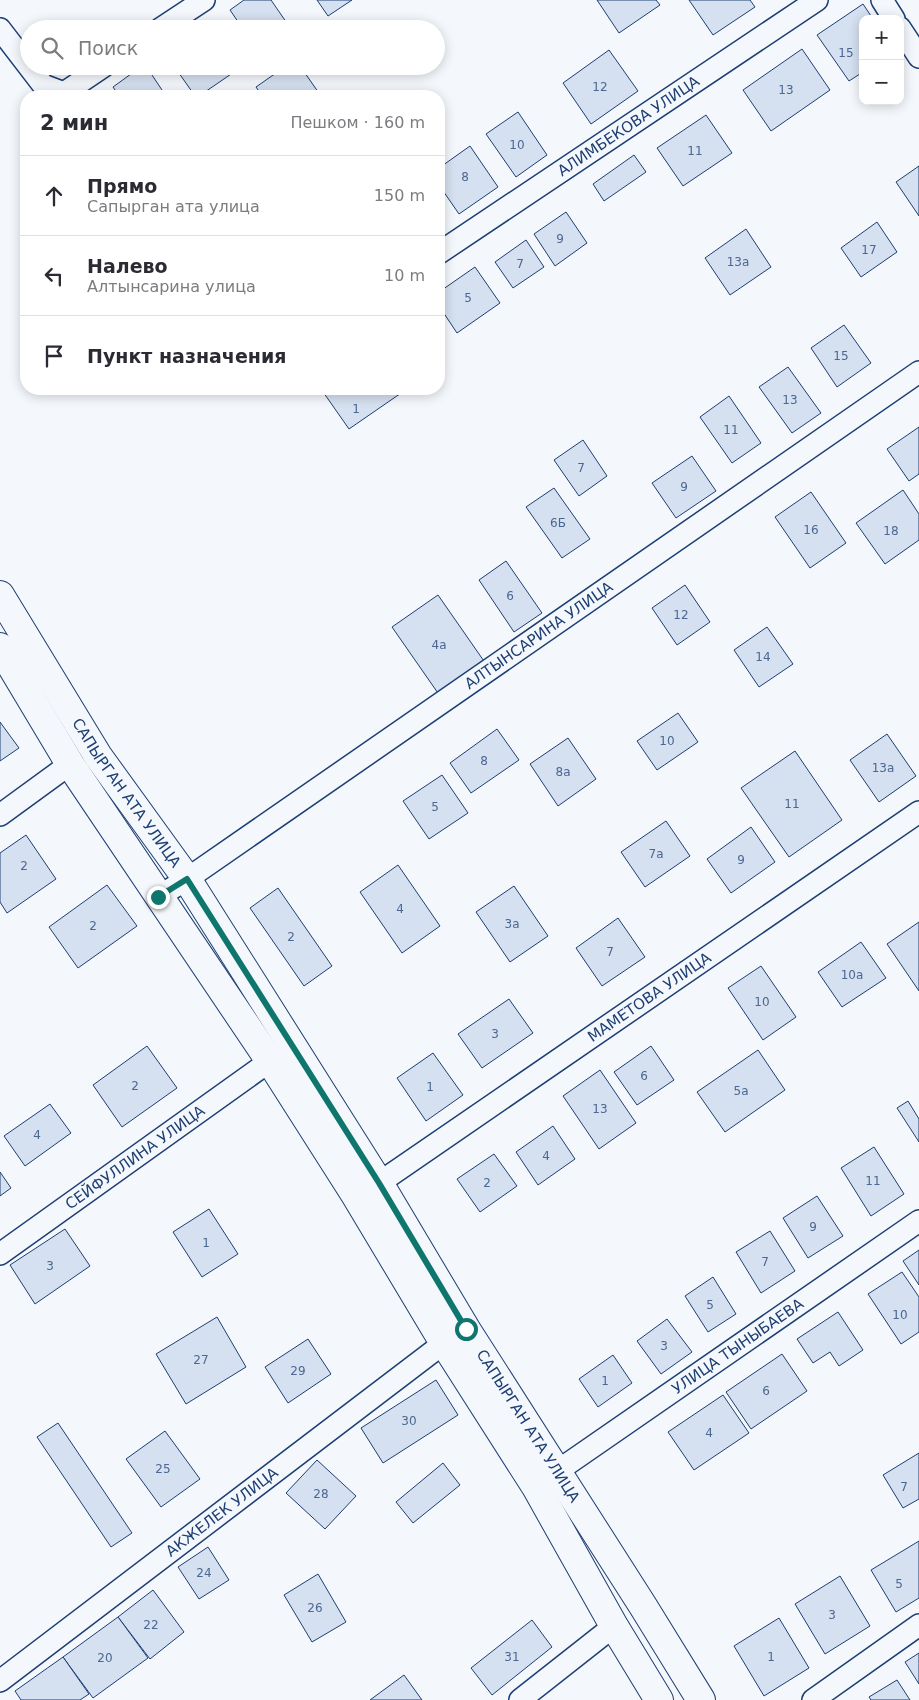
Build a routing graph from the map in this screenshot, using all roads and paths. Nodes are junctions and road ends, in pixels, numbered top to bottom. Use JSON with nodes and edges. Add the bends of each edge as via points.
{"nodes":[{"id":1,"x":204,"y":0,"type":"edge"},
{"id":2,"x":817,"y":0,"type":"edge"},
{"id":3,"x":882,"y":0,"type":"edge"},
{"id":4,"x":891,"y":15,"type":"edge"},
{"id":5,"x":174,"y":20,"type":"edge"},
{"id":6,"x":0,"y":29,"type":"edge"},
{"id":7,"x":904,"y":34,"type":"edge"},
{"id":8,"x":20,"y":55,"type":"edge"},
{"id":9,"x":919,"y":57,"type":"edge"},
{"id":10,"x":35,"y":75,"type":"edge"},
{"id":11,"x":91,"y":75,"type":"edge"},
{"id":12,"x":56,"y":90,"type":"edge"},
{"id":13,"x":68,"y":90,"type":"edge"},
{"id":14,"x":445,"y":249,"type":"edge"},
{"id":15,"x":919,"y":372,"type":"edge"},
{"id":16,"x":0,"y":595,"type":"edge"},
{"id":17,"x":0,"y":648,"type":"edge"},
{"id":18,"x":70,"y":764,"type":"junction"},
{"id":19,"x":919,"y":812,"type":"edge"},
{"id":20,"x":0,"y":815,"type":"edge"},
{"id":21,"x":187,"y":879,"type":"junction"},
{"id":22,"x":158,"y":897,"type":"junction"},
{"id":23,"x":270,"y":1061,"type":"junction"},
{"id":24,"x":379,"y":1183,"type":"junction"},
{"id":25,"x":919,"y":1221,"type":"edge"},
{"id":26,"x":0,"y":1254,"type":"edge"},
{"id":27,"x":444,"y":1343,"type":"junction"},
{"id":28,"x":556,"y":1472,"type":"junction"},
{"id":29,"x":919,"y":1625,"type":"edge"},
{"id":30,"x":614,"y":1626,"type":"junction"},
{"id":31,"x":0,"y":1681,"type":"edge"},
{"id":32,"x":520,"y":1700,"type":"edge"},
{"id":33,"x":659,"y":1700,"type":"edge"},
{"id":34,"x":701,"y":1700,"type":"edge"},
{"id":35,"x":812,"y":1700,"type":"edge"}],
"edges":[{"from":1,"to":5,"type":"street"},
{"from":2,"to":14,"type":"street","name":"АЛИМБЕКОВА УЛИЦА"},
{"from":3,"to":4,"type":"street"},
{"from":6,"to":8,"type":"street"},
{"from":7,"to":9,"type":"street"},
{"from":10,"to":12,"type":"street","via":[[43,85]]},
{"from":11,"to":13,"type":"street"},
{"from":15,"to":21,"type":"street","name":"АЛТЫНСАРИНА УЛИЦА"},
{"from":16,"to":21,"type":"main road","name":"САПЫРГАН АТА УЛИЦА","via":[[98,756]]},
{"from":17,"to":18,"type":"main road","name":"САПЫРГАН АТА УЛИЦА"},
{"from":18,"to":20,"type":"street"},
{"from":18,"to":22,"type":"main road","name":"САПЫРГАН АТА УЛИЦА"},
{"from":19,"to":24,"type":"street","name":"МАМЕТОВА УЛИЦА"},
{"from":21,"to":22,"type":"street","name":"АЛТЫНСАРИНА УЛИЦА"},
{"from":21,"to":24,"type":"main road","name":"САПЫРГАН АТА УЛИЦА"},
{"from":22,"to":23,"type":"main road","name":"САПЫРГАН АТА УЛИЦА"},
{"from":23,"to":26,"type":"street","name":"СЕЙФУЛЛИНА УЛИЦА"},
{"from":23,"to":27,"type":"main road","name":"САПЫРГАН АТА УЛИЦА"},
{"from":24,"to":28,"type":"main road","name":"САПЫРГАН АТА УЛИЦА"},
{"from":25,"to":28,"type":"street","name":"УЛИЦА ТЫНЫБАЕВА"},
{"from":27,"to":30,"type":"main road","name":"САПЫРГАН АТА УЛИЦА","via":[[536,1487]]},
{"from":27,"to":31,"type":"street","name":"АКЖЕЛЕК УЛИЦА"},
{"from":28,"to":34,"type":"main road","name":"САПЫРГАН АТА УЛИЦА"},
{"from":29,"to":35,"type":"street"},
{"from":30,"to":32,"type":"street"},
{"from":30,"to":33,"type":"main road","name":"САПЫРГАН АТА УЛИЦА"}]}
